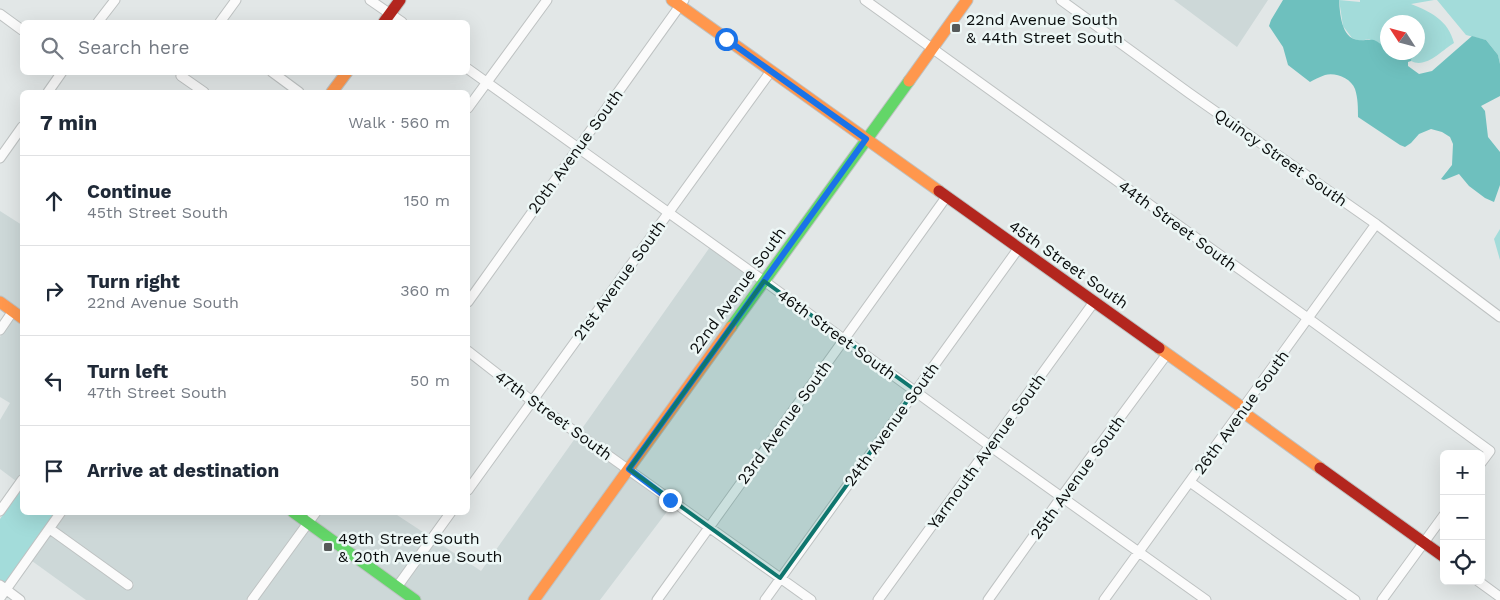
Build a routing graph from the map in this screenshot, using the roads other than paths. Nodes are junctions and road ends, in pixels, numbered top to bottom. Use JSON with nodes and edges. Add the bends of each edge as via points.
{"nodes":[{"id":1,"x":114,"y":0,"type":"edge"},
{"id":2,"x":236,"y":0,"type":"edge"},
{"id":3,"x":370,"y":0,"type":"edge"},
{"id":4,"x":400,"y":0,"type":"edge"},
{"id":5,"x":547,"y":0,"type":"edge"},
{"id":6,"x":865,"y":0,"type":"edge"},
{"id":7,"x":967,"y":0,"type":"edge"},
{"id":8,"x":1061,"y":0,"type":"edge"},
{"id":9,"x":678,"y":2,"type":"edge"},
{"id":10,"x":0,"y":14,"type":"edge"},
{"id":11,"x":387,"y":18,"type":"edge"},
{"id":12,"x":99,"y":20,"type":"edge"},
{"id":13,"x":221,"y":20,"type":"edge"},
{"id":14,"x":20,"y":29,"type":"edge"},
{"id":15,"x":932,"y":48,"type":"junction"},
{"id":16,"x":470,"y":70,"type":"edge"},
{"id":17,"x":771,"y":72,"type":"junction"},
{"id":18,"x":60,"y":75,"type":"edge"},
{"id":19,"x":183,"y":75,"type":"edge"},
{"id":20,"x":276,"y":75,"type":"edge"},
{"id":21,"x":344,"y":75,"type":"edge"},
{"id":22,"x":486,"y":82,"type":"junction"},
{"id":23,"x":49,"y":90,"type":"edge"},
{"id":24,"x":202,"y":90,"type":"edge"},
{"id":25,"x":297,"y":90,"type":"edge"},
{"id":26,"x":333,"y":90,"type":"edge"},
{"id":27,"x":470,"y":105,"type":"edge"},
{"id":28,"x":20,"y":130,"type":"edge"},
{"id":29,"x":866,"y":139,"type":"junction"},
{"id":30,"x":578,"y":148,"type":"junction"},
{"id":31,"x":0,"y":158,"type":"edge"},
{"id":32,"x":947,"y":196,"type":"junction"},
{"id":33,"x":668,"y":212,"type":"junction"},
{"id":34,"x":1376,"y":224,"type":"junction"},
{"id":35,"x":1018,"y":249,"type":"junction"},
{"id":36,"x":764,"y":281,"type":"junction"},
{"id":37,"x":470,"y":299,"type":"edge"},
{"id":38,"x":0,"y":302,"type":"edge"},
{"id":39,"x":1094,"y":302,"type":"junction"},
{"id":40,"x":20,"y":316,"type":"edge"},
{"id":41,"x":1500,"y":317,"type":"edge"},
{"id":42,"x":1309,"y":318,"type":"junction"},
{"id":43,"x":0,"y":330,"type":"edge"},
{"id":44,"x":844,"y":339,"type":"junction"},
{"id":45,"x":470,"y":353,"type":"edge"},
{"id":46,"x":1167,"y":354,"type":"junction"},
{"id":47,"x":915,"y":390,"type":"junction"},
{"id":48,"x":532,"y":401,"type":"junction"},
{"id":49,"x":1244,"y":408,"type":"junction"},
{"id":50,"x":990,"y":446,"type":"junction"},
{"id":51,"x":1485,"y":458,"type":"edge"},
{"id":52,"x":629,"y":469,"type":"junction"},
{"id":53,"x":1190,"y":482,"type":"junction"},
{"id":54,"x":20,"y":483,"type":"edge"},
{"id":55,"x":470,"y":487,"type":"edge"},
{"id":56,"x":1062,"y":496,"type":"junction"},
{"id":57,"x":0,"y":511,"type":"edge"},
{"id":58,"x":59,"y":515,"type":"edge"},
{"id":59,"x":297,"y":515,"type":"edge"},
{"id":60,"x":314,"y":515,"type":"edge"},
{"id":61,"x":449,"y":515,"type":"edge"},
{"id":62,"x":1440,"y":520,"type":"edge"},
{"id":63,"x":308,"y":523,"type":"junction"},
{"id":64,"x":709,"y":527,"type":"junction"},
{"id":65,"x":50,"y":529,"type":"junction"},
{"id":66,"x":1424,"y":542,"type":"junction"},
{"id":67,"x":1139,"y":551,"type":"junction"},
{"id":68,"x":1440,"y":554,"type":"edge"},
{"id":69,"x":780,"y":578,"type":"junction"},
{"id":70,"x":128,"y":584,"type":"dead end"},
{"id":71,"x":1484,"y":585,"type":"edge"},
{"id":72,"x":3,"y":587,"type":"edge"},
{"id":73,"x":397,"y":588,"type":"junction"},
{"id":74,"x":1499,"y":594,"type":"edge"},
{"id":75,"x":0,"y":598,"type":"edge"},
{"id":76,"x":20,"y":600,"type":"edge"},
{"id":77,"x":252,"y":600,"type":"edge"},
{"id":78,"x":415,"y":600,"type":"edge"},
{"id":79,"x":534,"y":600,"type":"edge"},
{"id":80,"x":657,"y":600,"type":"edge"},
{"id":81,"x":764,"y":600,"type":"edge"},
{"id":82,"x":811,"y":600,"type":"edge"},
{"id":83,"x":878,"y":600,"type":"edge"},
{"id":84,"x":988,"y":600,"type":"edge"},
{"id":85,"x":1104,"y":600,"type":"edge"},
{"id":86,"x":1206,"y":600,"type":"edge"},
{"id":87,"x":1355,"y":600,"type":"edge"},
{"id":88,"x":1382,"y":600,"type":"edge"}],
"edges":[{"from":1,"to":12,"type":"street"},
{"from":2,"to":13,"type":"street"},
{"from":3,"to":11,"type":"street"},
{"from":4,"to":11,"type":"street"},
{"from":5,"to":22,"type":"street"},
{"from":6,"to":15,"type":"street","name":"44th Street South"},
{"from":7,"to":15,"type":"street","name":"22nd Avenue South"},
{"from":8,"to":34,"type":"street","name":"Quincy Street South"},
{"from":9,"to":17,"type":"street","name":"45th Street South"},
{"from":9,"to":30,"type":"street","name":"20th Avenue South"},
{"from":10,"to":14,"type":"street"},
{"from":15,"to":29,"type":"street","name":"22nd Avenue South"},
{"from":15,"to":42,"type":"street","name":"44th Street South"},
{"from":16,"to":22,"type":"street","name":"46th Street South"},
{"from":17,"to":29,"type":"street","name":"45th Street South"},
{"from":17,"to":33,"type":"street","name":"21st Avenue South"},
{"from":18,"to":23,"type":"street"},
{"from":19,"to":24,"type":"street"},
{"from":20,"to":25,"type":"street"},
{"from":21,"to":26,"type":"street"},
{"from":22,"to":27,"type":"street"},
{"from":22,"to":30,"type":"street","name":"46th Street South"},
{"from":28,"to":31,"type":"street"},
{"from":29,"to":32,"type":"street","name":"45th Street South"},
{"from":29,"to":36,"type":"street","name":"22nd Avenue South"},
{"from":30,"to":33,"type":"street","name":"46th Street South"},
{"from":30,"to":37,"type":"street","name":"20th Avenue South"},
{"from":32,"to":35,"type":"street","name":"45th Street South"},
{"from":32,"to":44,"type":"street","name":"23rd Avenue South"},
{"from":33,"to":36,"type":"street","name":"46th Street South"},
{"from":33,"to":48,"type":"street","name":"21st Avenue South"},
{"from":34,"to":41,"type":"street","name":"Quincy Street South"},
{"from":34,"to":42,"type":"street","name":"26th Avenue South"},
{"from":35,"to":39,"type":"street","name":"45th Street South"},
{"from":35,"to":47,"type":"street","name":"24th Avenue South"},
{"from":36,"to":44,"type":"street","name":"46th Street South"},
{"from":36,"to":52,"type":"street","name":"22nd Avenue South"},
{"from":38,"to":40,"type":"street"},
{"from":39,"to":46,"type":"street","name":"45th Street South"},
{"from":39,"to":50,"type":"street","name":"Yarmouth Avenue South"},
{"from":40,"to":43,"type":"street"},
{"from":42,"to":49,"type":"street","name":"26th Avenue South"},
{"from":42,"to":51,"type":"street","name":"44th Street South","via":[[1490,451]]},
{"from":44,"to":47,"type":"street","name":"46th Street South"},
{"from":44,"to":64,"type":"street","name":"23rd Avenue South"},
{"from":45,"to":48,"type":"street","name":"47th Street South"},
{"from":46,"to":49,"type":"street","name":"45th Street South"},
{"from":46,"to":56,"type":"street","name":"25th Avenue South"},
{"from":47,"to":50,"type":"street","name":"46th Street South"},
{"from":47,"to":69,"type":"street","name":"24th Avenue South"},
{"from":48,"to":52,"type":"street","name":"47th Street South"},
{"from":48,"to":55,"type":"street","name":"21st Avenue South"},
{"from":49,"to":53,"type":"street","name":"26th Avenue South"},
{"from":49,"to":66,"type":"street","name":"45th Street South","via":[[1248,415]]},
{"from":50,"to":56,"type":"street","name":"46th Street South"},
{"from":50,"to":83,"type":"street","name":"Yarmouth Avenue South"},
{"from":52,"to":64,"type":"street","name":"47th Street South"},
{"from":52,"to":79,"type":"street","name":"22nd Avenue South"},
{"from":53,"to":67,"type":"street","name":"26th Avenue South"},
{"from":53,"to":87,"type":"street"},
{"from":54,"to":57,"type":"street"},
{"from":56,"to":67,"type":"street","name":"46th Street South"},
{"from":56,"to":84,"type":"street","name":"25th Avenue South"},
{"from":58,"to":65,"type":"street"},
{"from":59,"to":63,"type":"street"},
{"from":60,"to":63,"type":"street"},
{"from":61,"to":73,"type":"street"},
{"from":62,"to":66,"type":"street"},
{"from":63,"to":73,"type":"street"},
{"from":63,"to":77,"type":"street"},
{"from":64,"to":69,"type":"street","name":"47th Street South"},
{"from":64,"to":80,"type":"street","name":"23rd Avenue South"},
{"from":65,"to":70,"type":"street"},
{"from":65,"to":72,"type":"street"},
{"from":66,"to":68,"type":"street","name":"45th Street South"},
{"from":66,"to":88,"type":"street"},
{"from":67,"to":85,"type":"street","name":"26th Avenue South"},
{"from":67,"to":86,"type":"street","name":"46th Street South"},
{"from":69,"to":81,"type":"street","name":"24th Avenue South"},
{"from":69,"to":82,"type":"street","name":"47th Street South"},
{"from":71,"to":74,"type":"street"},
{"from":72,"to":75,"type":"street"},
{"from":72,"to":76,"type":"street"},
{"from":73,"to":78,"type":"street"}]}
